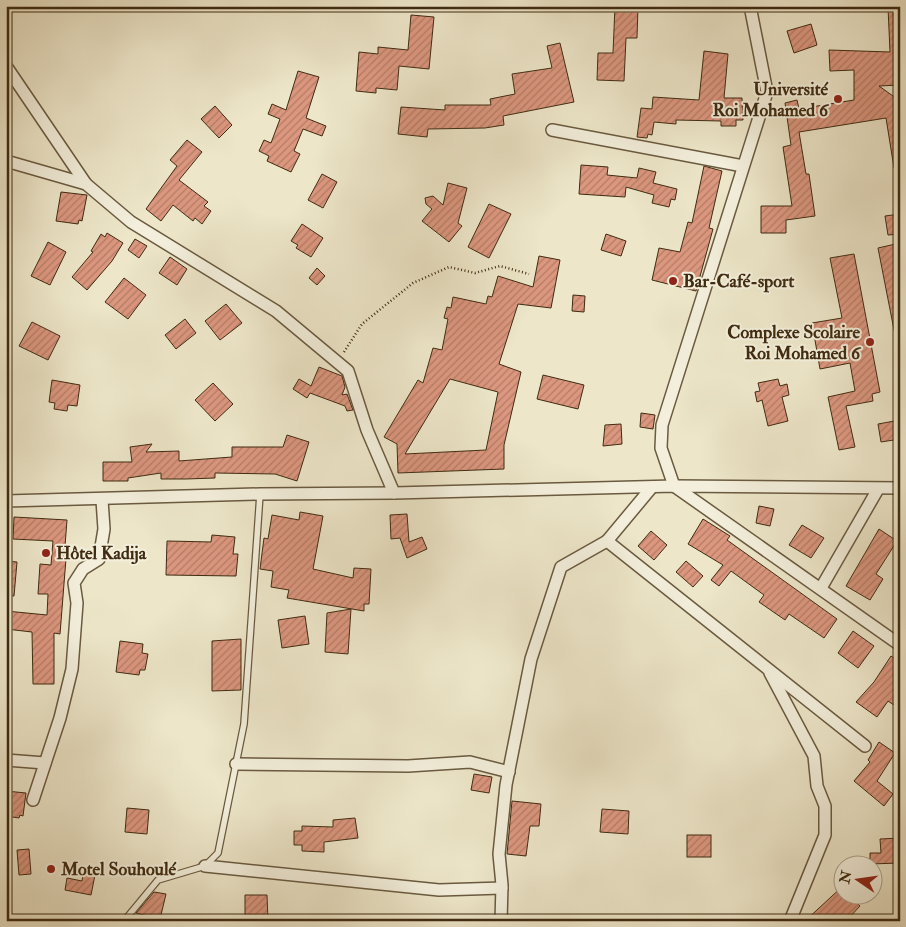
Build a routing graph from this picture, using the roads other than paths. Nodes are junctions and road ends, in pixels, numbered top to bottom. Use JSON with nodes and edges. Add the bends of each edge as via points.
{"nodes":[{"id":1,"x":750,"y":6,"type":"edge"},
{"id":2,"x":6,"y":66,"type":"edge"},
{"id":3,"x":552,"y":130,"type":"dead end"},
{"id":4,"x":6,"y":161,"type":"edge"},
{"id":5,"x":743,"y":166,"type":"junction"},
{"id":6,"x":86,"y":184,"type":"junction"},
{"id":7,"x":674,"y":486,"type":"junction"},
{"id":8,"x":652,"y":487,"type":"junction"},
{"id":9,"x":900,"y":488,"type":"edge"},
{"id":10,"x":878,"y":489,"type":"junction"},
{"id":11,"x":394,"y":493,"type":"junction"},
{"id":12,"x":260,"y":494,"type":"junction"},
{"id":13,"x":102,"y":500,"type":"junction"},
{"id":14,"x":6,"y":501,"type":"edge"},
{"id":15,"x":607,"y":541,"type":"junction"},
{"id":16,"x":821,"y":588,"type":"junction"},
{"id":17,"x":900,"y":645,"type":"edge"},
{"id":18,"x":767,"y":668,"type":"junction"},
{"id":19,"x":865,"y":746,"type":"dead end"},
{"id":20,"x":6,"y":760,"type":"edge"},
{"id":21,"x":45,"y":763,"type":"junction"},
{"id":22,"x":236,"y":764,"type":"junction"},
{"id":23,"x":509,"y":772,"type":"junction"},
{"id":24,"x":33,"y":800,"type":"dead end"},
{"id":25,"x":205,"y":866,"type":"junction"},
{"id":26,"x":502,"y":888,"type":"junction"},
{"id":27,"x":124,"y":921,"type":"edge"},
{"id":28,"x":501,"y":921,"type":"edge"},
{"id":29,"x":790,"y":921,"type":"edge"}],
"edges":[{"from":1,"to":5,"type":"street","via":[[767,92]]},
{"from":2,"to":6,"type":"street"},
{"from":3,"to":5,"type":"street"},
{"from":4,"to":6,"type":"street"},
{"from":5,"to":7,"type":"street","via":[[662,425],[662,448]]},
{"from":6,"to":11,"type":"street","via":[[131,222],[276,311],[348,371],[367,430]]},
{"from":7,"to":8,"type":"street"},
{"from":7,"to":10,"type":"street"},
{"from":7,"to":16,"type":"street"},
{"from":8,"to":11,"type":"street"},
{"from":8,"to":15,"type":"street"},
{"from":9,"to":10,"type":"street"},
{"from":10,"to":16,"type":"street"},
{"from":11,"to":12,"type":"street"},
{"from":12,"to":13,"type":"street"},
{"from":12,"to":22,"type":"lane","via":[[250,659],[244,724]]},
{"from":13,"to":14,"type":"street"},
{"from":13,"to":21,"type":"street","via":[[104,529],[99,559],[82,569],[74,583],[77,603],[72,669]]},
{"from":15,"to":18,"type":"street"},
{"from":15,"to":23,"type":"street","via":[[561,567],[531,659]]},
{"from":16,"to":17,"type":"street"},
{"from":18,"to":19,"type":"street"},
{"from":18,"to":29,"type":"street","via":[[814,756],[817,786],[825,806],[825,835]]},
{"from":20,"to":21,"type":"street"},
{"from":21,"to":24,"type":"street"},
{"from":22,"to":23,"type":"street","via":[[408,766],[470,762]]},
{"from":22,"to":25,"type":"lane","via":[[218,853]]},
{"from":23,"to":26,"type":"street","via":[[499,854]]},
{"from":25,"to":26,"type":"street","via":[[439,890]]},
{"from":25,"to":27,"type":"lane","via":[[158,880]]},
{"from":26,"to":28,"type":"street"}]}
